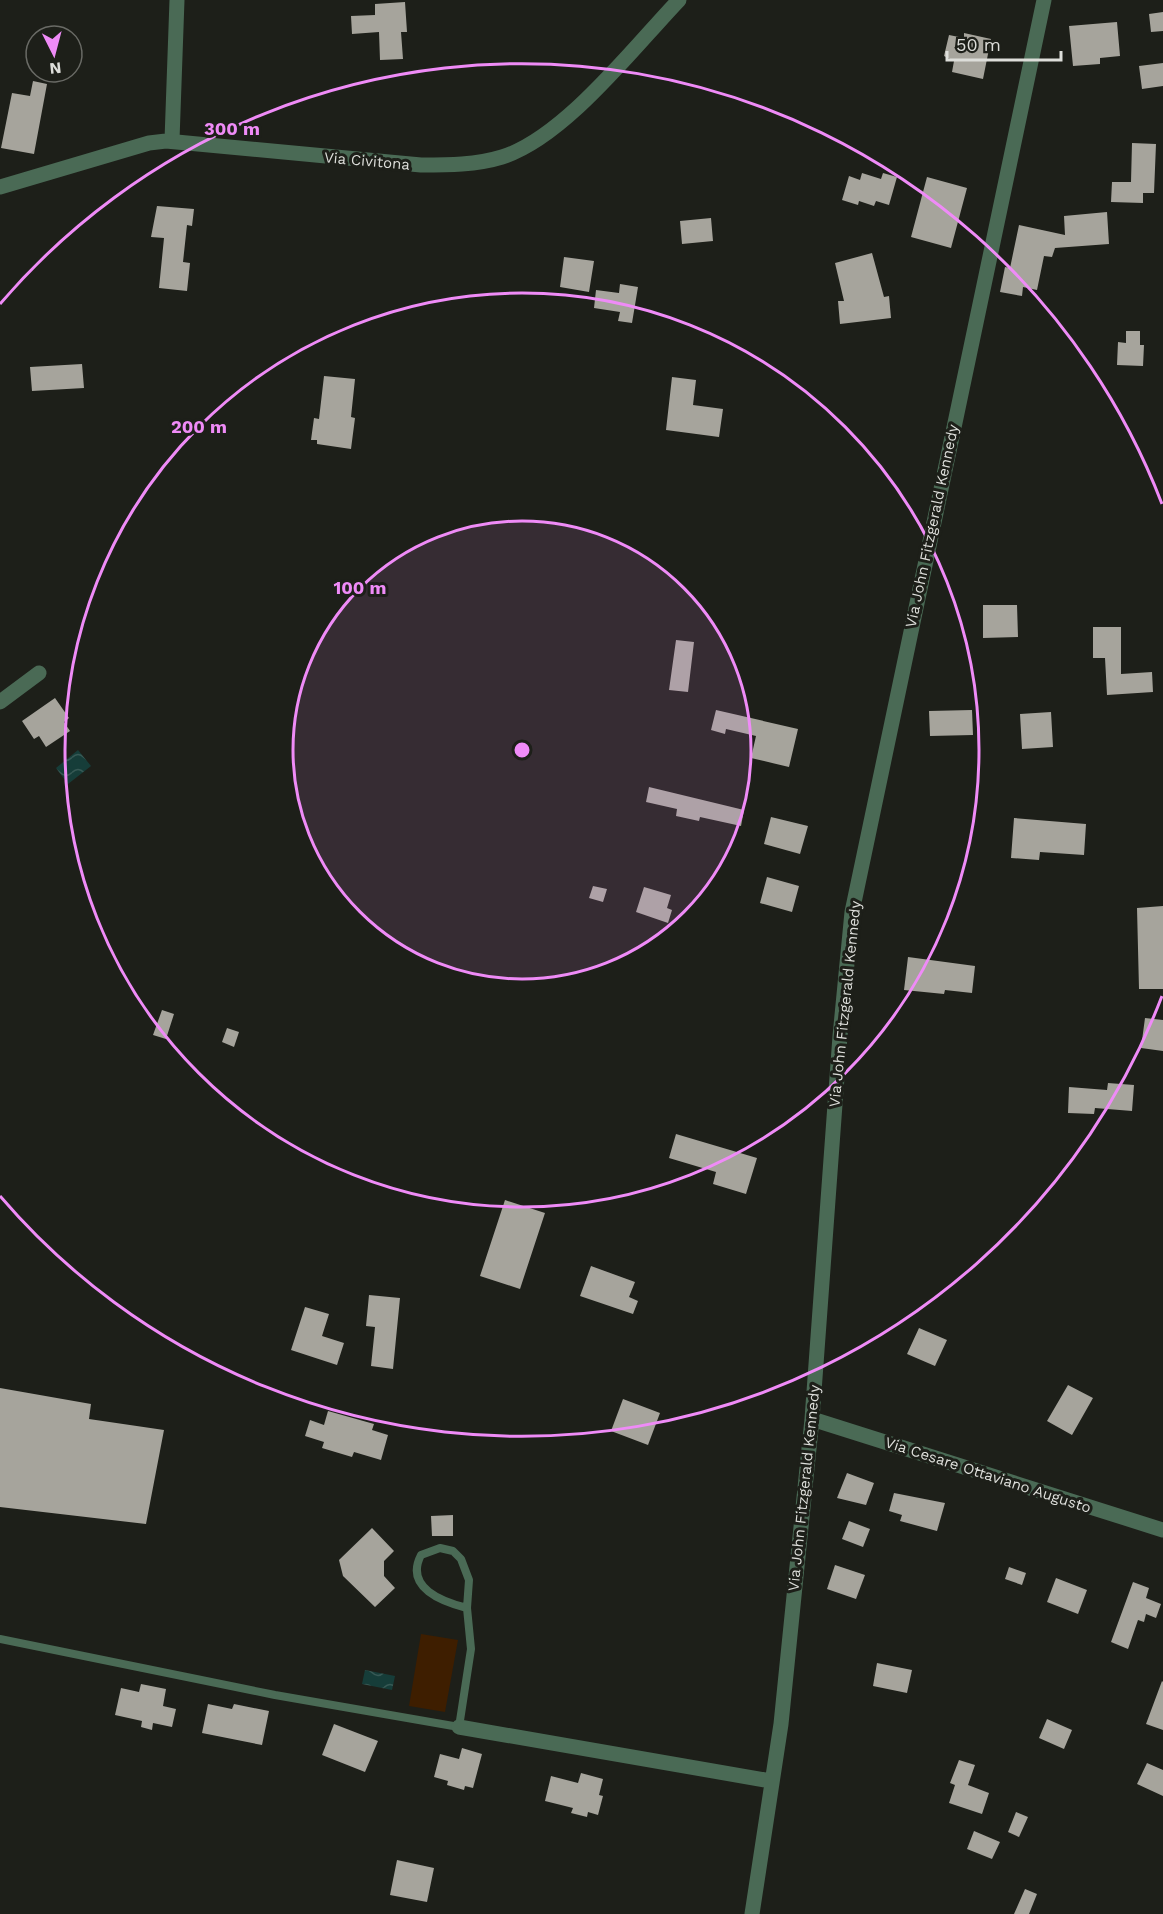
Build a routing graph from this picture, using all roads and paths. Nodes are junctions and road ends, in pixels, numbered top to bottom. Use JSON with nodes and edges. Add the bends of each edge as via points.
{"nodes":[{"id":1,"x":177,"y":0,"type":"edge"},
{"id":2,"x":679,"y":0,"type":"edge"},
{"id":3,"x":1044,"y":0,"type":"edge"},
{"id":4,"x":172,"y":140,"type":"junction"},
{"id":5,"x":0,"y":187,"type":"edge"},
{"id":6,"x":39,"y":673,"type":"dead end"},
{"id":7,"x":0,"y":702,"type":"edge"},
{"id":8,"x":812,"y":1419,"type":"junction"},
{"id":9,"x":1163,"y":1530,"type":"edge"},
{"id":10,"x":467,"y":1608,"type":"junction"},
{"id":11,"x":0,"y":1639,"type":"edge"},
{"id":12,"x":459,"y":1727,"type":"junction"},
{"id":13,"x":771,"y":1781,"type":"junction"},
{"id":14,"x":752,"y":1914,"type":"edge"}],
"edges":[{"from":1,"to":4,"type":"street"},
{"from":2,"to":4,"type":"street","name":"Via Civitona","via":[[564,119],[536,142],[503,157],[461,164],[407,165]]},
{"from":3,"to":8,"type":"street","name":"Via John Fitzgerald Kennedy","via":[[852,912]]},
{"from":4,"to":5,"type":"street","name":"Via Civitona","via":[[149,143]]},
{"from":6,"to":7,"type":"street"},
{"from":8,"to":9,"type":"street","name":"Via Cesare Ottaviano Augusto"},
{"from":8,"to":13,"type":"street","name":"Via John Fitzgerald Kennedy","via":[[781,1724]]},
{"from":10,"to":10,"type":"lane","via":[[469,1580],[458,1555],[440,1548],[426,1552],[418,1566],[425,1590],[441,1601]]},
{"from":10,"to":12,"type":"lane","via":[[471,1649]]},
{"from":11,"to":12,"type":"lane","via":[[275,1695]]},
{"from":12,"to":13,"type":"street"},
{"from":13,"to":14,"type":"street","name":"Via John Fitzgerald Kennedy"}]}
